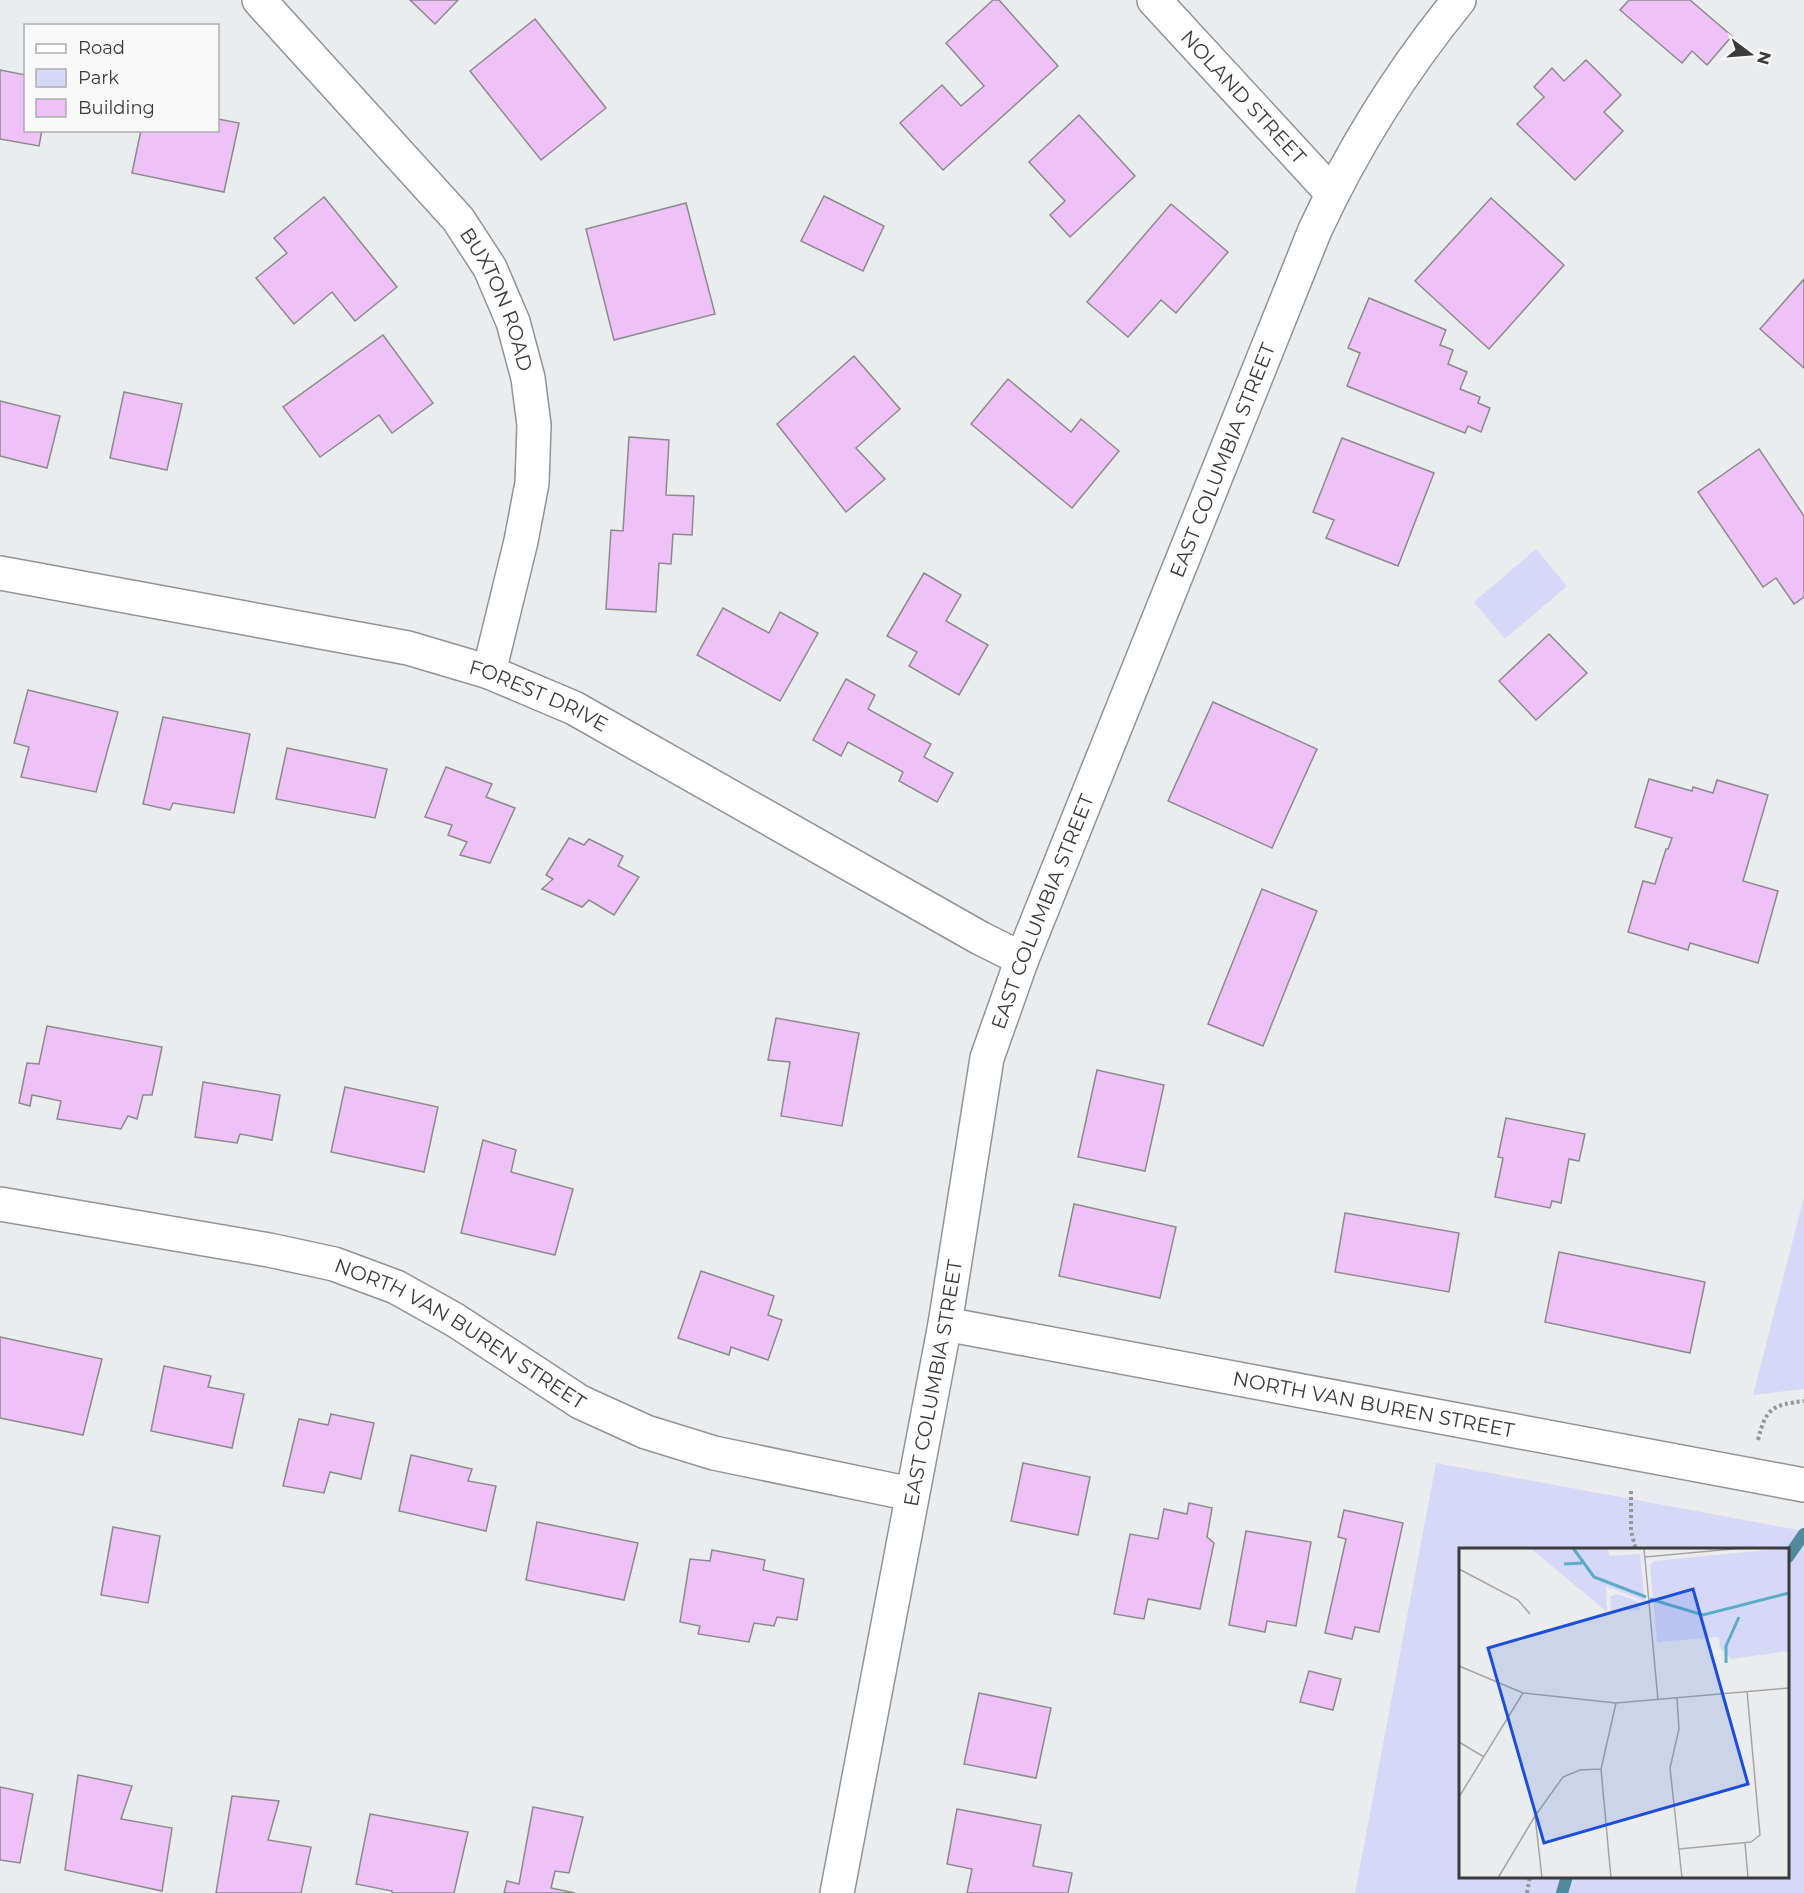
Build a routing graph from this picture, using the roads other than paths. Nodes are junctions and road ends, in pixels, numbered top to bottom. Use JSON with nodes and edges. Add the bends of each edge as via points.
{"nodes":[{"id":1,"x":259,"y":0,"type":"edge"},
{"id":2,"x":1154,"y":0,"type":"edge"},
{"id":3,"x":1459,"y":0,"type":"edge"},
{"id":4,"x":1332,"y":193,"type":"junction"},
{"id":5,"x":0,"y":573,"type":"edge"},
{"id":6,"x":489,"y":672,"type":"junction"},
{"id":7,"x":1022,"y":959,"type":"junction"},
{"id":8,"x":0,"y":1204,"type":"edge"},
{"id":9,"x":945,"y":1324,"type":"junction"},
{"id":10,"x":1804,"y":1485,"type":"edge"},
{"id":11,"x":911,"y":1494,"type":"junction"},
{"id":12,"x":837,"y":1893,"type":"edge"}],
"edges":[{"from":1,"to":6,"type":"street","name":"BUXTON ROAD","via":[[458,219],[490,268],[513,322],[528,378],[534,425],[532,483]]},
{"from":2,"to":4,"type":"street","name":"NOLAND STREET"},
{"from":3,"to":4,"type":"street","name":"EAST COLUMBIA STREET","via":[[1395,88]]},
{"from":4,"to":7,"type":"street","name":"EAST COLUMBIA STREET"},
{"from":5,"to":6,"type":"street","name":"FOREST DRIVE","via":[[408,648]]},
{"from":6,"to":7,"type":"street","name":"FOREST DRIVE","via":[[574,708]]},
{"from":7,"to":9,"type":"street","name":"EAST COLUMBIA STREET","via":[[987,1059]]},
{"from":8,"to":11,"type":"street","name":"NORTH VAN BUREN STREET","via":[[334,1264],[396,1287],[455,1320],[580,1402],[646,1432],[714,1453]]},
{"from":9,"to":10,"type":"street","name":"NORTH VAN BUREN STREET"},
{"from":9,"to":11,"type":"street","name":"EAST COLUMBIA STREET"},
{"from":11,"to":12,"type":"street","name":"EAST COLUMBIA STREET"}]}
